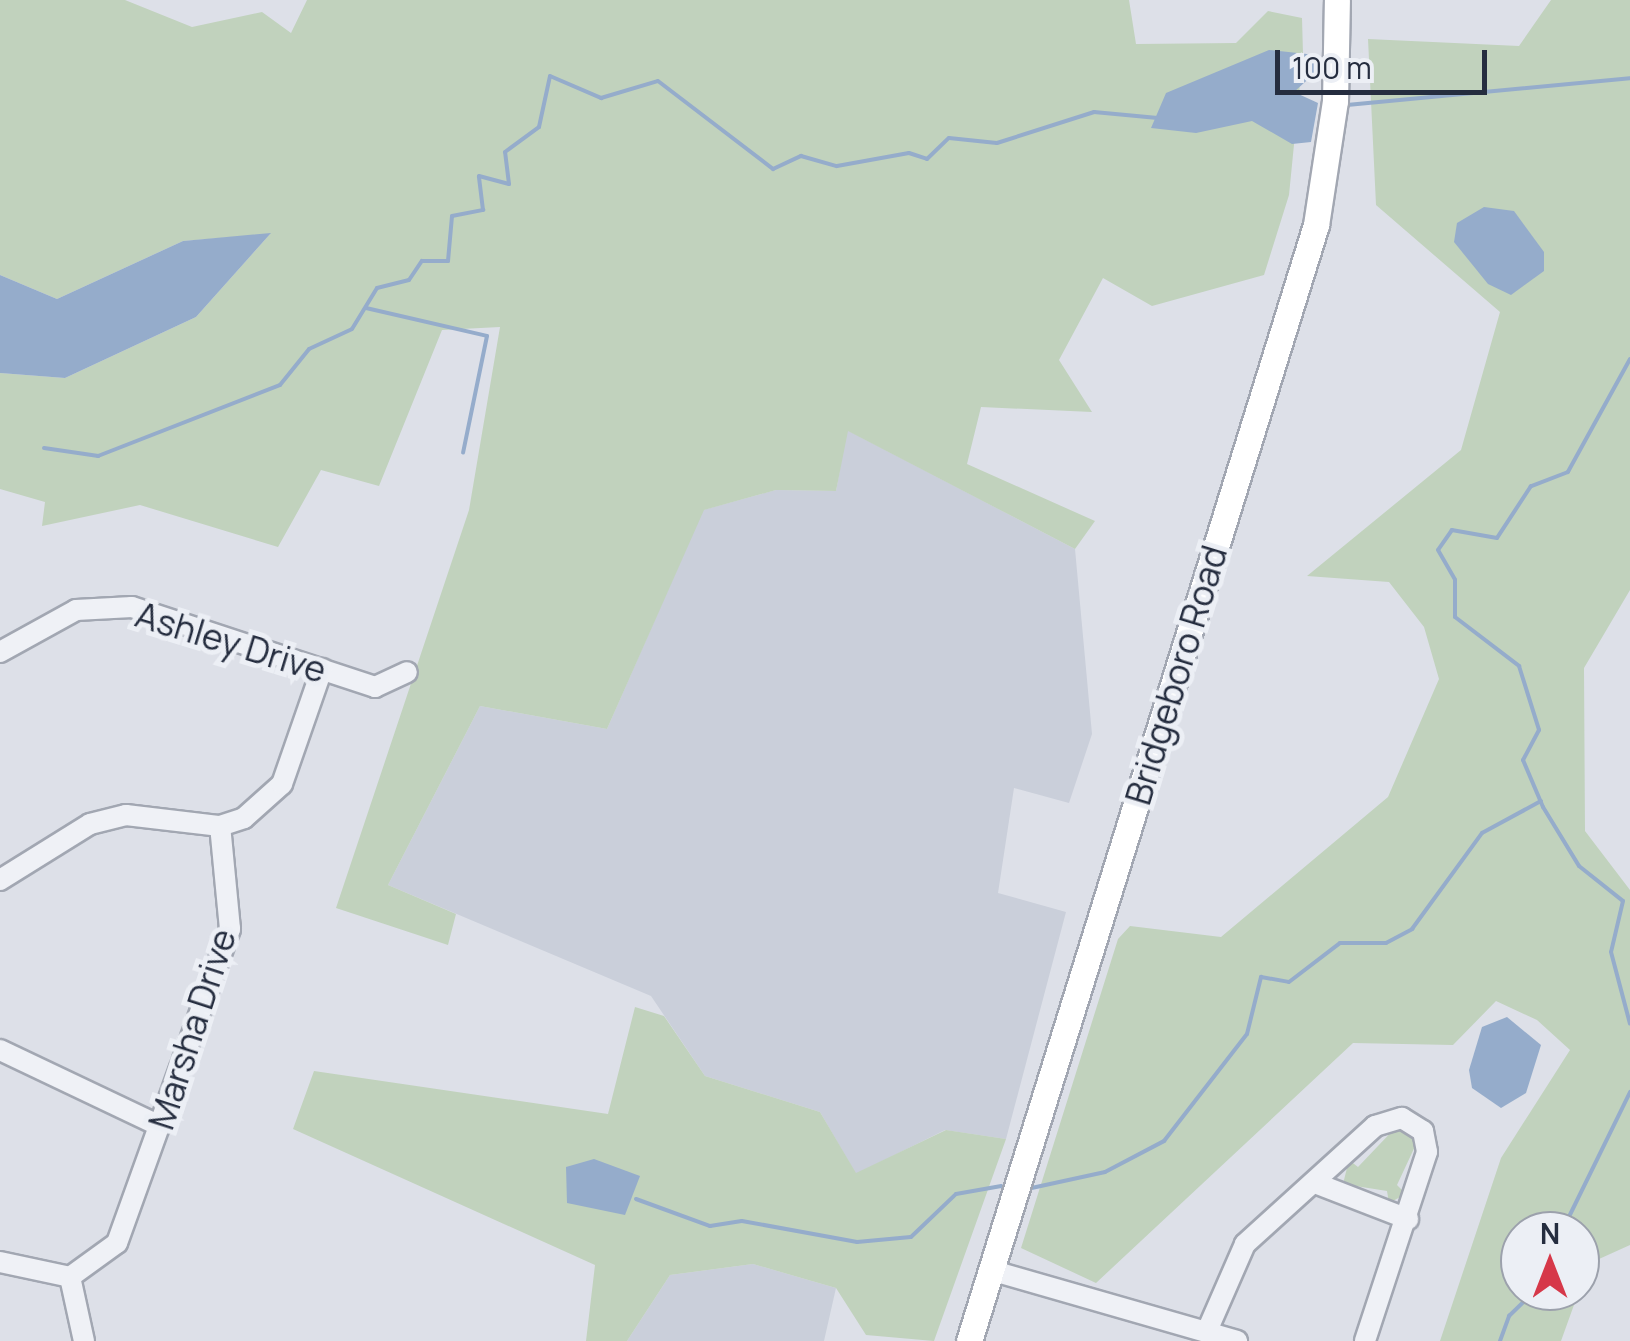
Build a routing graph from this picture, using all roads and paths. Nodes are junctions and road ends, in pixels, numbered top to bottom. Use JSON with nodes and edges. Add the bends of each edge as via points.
{"nodes":[{"id":1,"x":1337,"y":0,"type":"edge"},
{"id":2,"x":0,"y":652,"type":"edge"},
{"id":3,"x":322,"y":669,"type":"junction"},
{"id":4,"x":406,"y":672,"type":"dead end"},
{"id":5,"x":220,"y":826,"type":"junction"},
{"id":6,"x":0,"y":880,"type":"edge"},
{"id":7,"x":0,"y":1050,"type":"edge"},
{"id":8,"x":160,"y":1126,"type":"junction"},
{"id":9,"x":1316,"y":1184,"type":"junction"},
{"id":10,"x":1408,"y":1218,"type":"junction"},
{"id":11,"x":0,"y":1262,"type":"edge"},
{"id":12,"x":990,"y":1270,"type":"junction"},
{"id":13,"x":70,"y":1278,"type":"junction"},
{"id":14,"x":1207,"y":1332,"type":"junction"},
{"id":15,"x":84,"y":1341,"type":"edge"},
{"id":16,"x":969,"y":1341,"type":"edge"},
{"id":17,"x":1237,"y":1341,"type":"edge"},
{"id":18,"x":1365,"y":1341,"type":"edge"}],
"edges":[{"from":1,"to":12,"type":"main road","name":"Bridgeboro Road","via":[[1316,226]]},
{"from":2,"to":3,"type":"street","name":"Ashley Drive","via":[[76,610],[132,607]]},
{"from":3,"to":4,"type":"street","name":"Ashley Drive","via":[[374,687]]},
{"from":3,"to":5,"type":"street","via":[[282,784]]},
{"from":5,"to":6,"type":"street","via":[[126,815],[90,824]]},
{"from":5,"to":8,"type":"street","name":"Marsha Drive","via":[[230,928]]},
{"from":7,"to":8,"type":"street"},
{"from":8,"to":13,"type":"street","name":"Marsha Drive","via":[[117,1243]]},
{"from":9,"to":10,"type":"street"},
{"from":9,"to":10,"type":"street","via":[[1380,1122],[1407,1119],[1428,1144]]},
{"from":9,"to":14,"type":"street","via":[[1236,1254]]},
{"from":10,"to":18,"type":"street"},
{"from":11,"to":13,"type":"street"},
{"from":12,"to":14,"type":"street"},
{"from":12,"to":16,"type":"main road","name":"Bridgeboro Road"},
{"from":13,"to":15,"type":"street"},
{"from":14,"to":17,"type":"street"}]}
